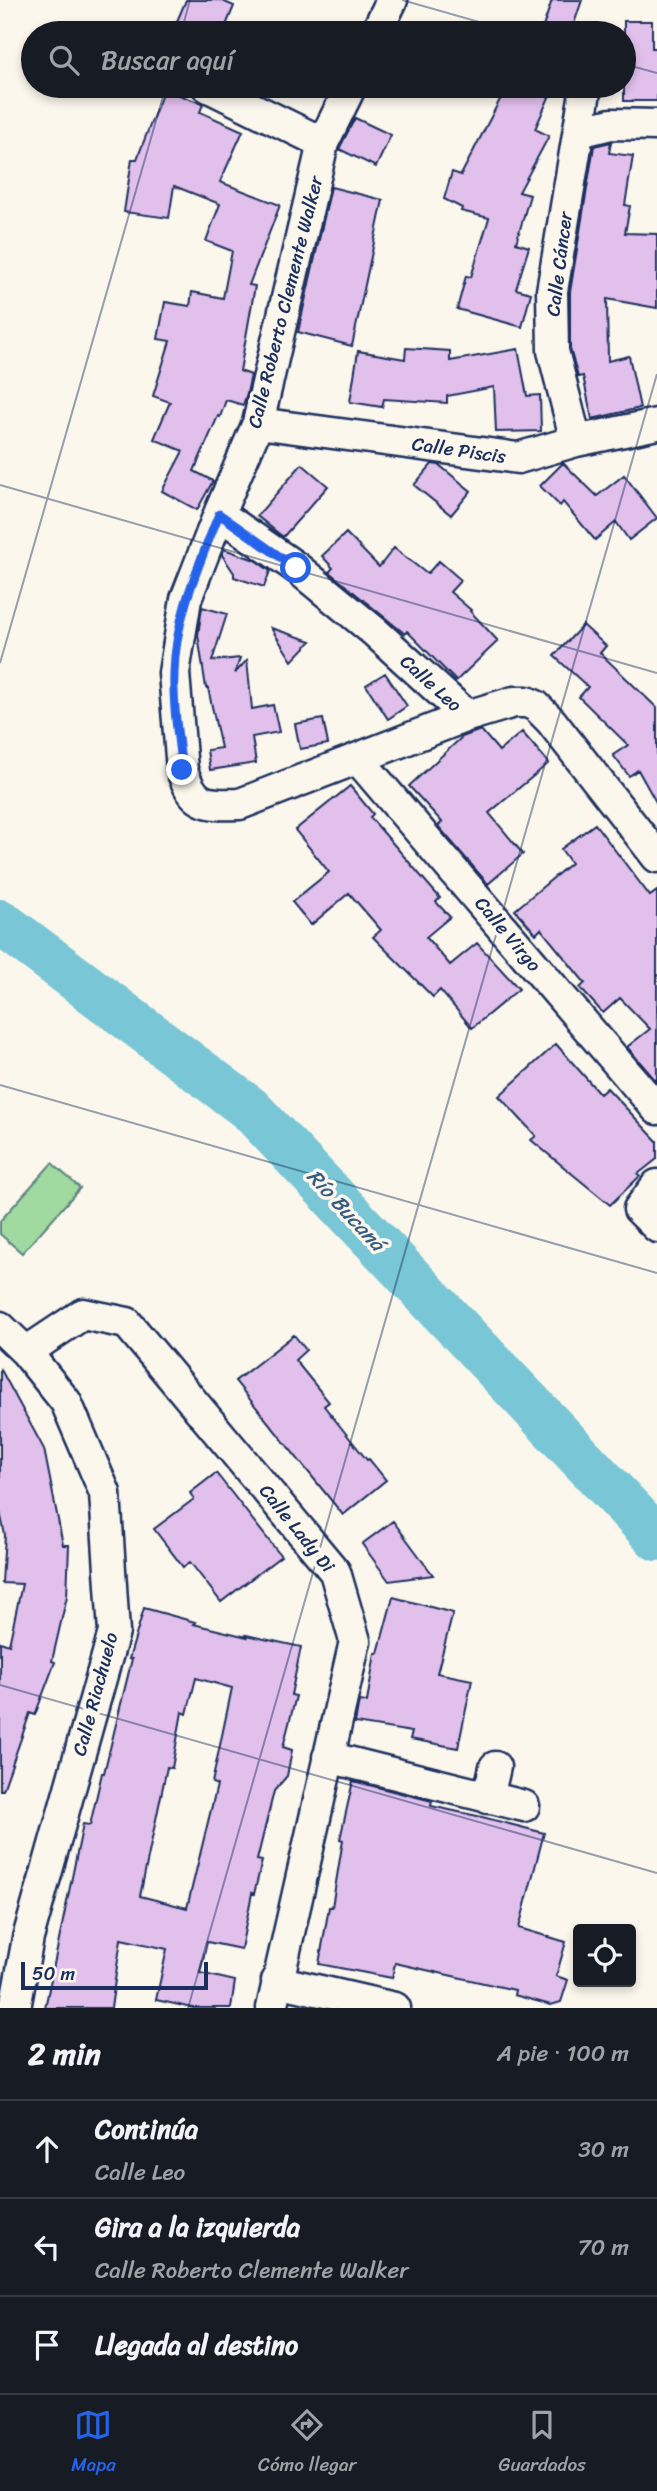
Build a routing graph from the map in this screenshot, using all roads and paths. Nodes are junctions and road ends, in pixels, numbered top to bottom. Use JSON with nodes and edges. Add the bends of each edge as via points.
{"nodes":[{"id":1,"x":392,"y":0,"type":"edge"},
{"id":2,"x":382,"y":21,"type":"edge"},
{"id":3,"x":231,"y":98,"type":"edge"},
{"id":4,"x":345,"y":98,"type":"edge"},
{"id":5,"x":584,"y":98,"type":"edge"},
{"id":6,"x":657,"y":124,"type":"edge"},
{"id":7,"x":579,"y":132,"type":"junction"},
{"id":8,"x":323,"y":144,"type":"junction"},
{"id":9,"x":258,"y":423,"type":"junction"},
{"id":10,"x":657,"y":424,"type":"edge"},
{"id":11,"x":576,"y":441,"type":"junction"},
{"id":12,"x":219,"y":514,"type":"junction"},
{"id":13,"x":467,"y":716,"type":"junction"},
{"id":14,"x":358,"y":759,"type":"junction"},
{"id":15,"x":657,"y":857,"type":"edge"},
{"id":16,"x":657,"y":1109,"type":"edge"},
{"id":17,"x":657,"y":1185,"type":"edge"},
{"id":18,"x":648,"y":1218,"type":"edge"},
{"id":19,"x":0,"y":1327,"type":"edge"},
{"id":20,"x":26,"y":1352,"type":"junction"},
{"id":21,"x":328,"y":1757,"type":"junction"},
{"id":22,"x":495,"y":1768,"type":"dead end"},
{"id":23,"x":488,"y":1798,"type":"junction"},
{"id":24,"x":524,"y":1806,"type":"dead end"},
{"id":25,"x":275,"y":1994,"type":"edge"},
{"id":26,"x":15,"y":2008,"type":"edge"},
{"id":27,"x":395,"y":2008,"type":"edge"}],
"edges":[{"from":1,"to":2,"type":"street"},
{"from":3,"to":8,"type":"street"},
{"from":4,"to":8,"type":"street","name":"Calle Roberto Clemente Walker"},
{"from":5,"to":7,"type":"street","name":"Calle Cáncer"},
{"from":6,"to":7,"type":"street","via":[[611,124]]},
{"from":7,"to":11,"type":"street","name":"Calle Cáncer","via":[[552,291],[553,351]]},
{"from":8,"to":9,"type":"street","name":"Calle Roberto Clemente Walker"},
{"from":9,"to":11,"type":"street","name":"Calle Piscis","via":[[518,458]]},
{"from":9,"to":12,"type":"street","name":"Calle Roberto Clemente Walker"},
{"from":10,"to":11,"type":"street","name":"Calle Piscis"},
{"from":12,"to":13,"type":"street","name":"Calle Leo","via":[[375,632]]},
{"from":12,"to":14,"type":"street","name":"Calle Roberto Clemente Walker","via":[[186,599],[178,635],[174,673],[177,723],[187,784],[208,805],[240,804]]},
{"from":13,"to":14,"type":"street"},
{"from":13,"to":15,"type":"street","name":"Calle Leo","via":[[514,702],[536,706]]},
{"from":14,"to":16,"type":"street","name":"Calle Virgo"},
{"from":17,"to":18,"type":"street"},
{"from":19,"to":20,"type":"street","name":"Calle Riachuelo"},
{"from":20,"to":21,"type":"street","name":"Calle Lady Di","via":[[83,1314],[127,1323],[335,1572],[355,1641]]},
{"from":20,"to":26,"type":"street","name":"Calle Riachuelo","via":[[66,1402],[104,1493],[114,1632],[28,1938]]},
{"from":21,"to":23,"type":"street"},
{"from":21,"to":25,"type":"street","name":"Calle Lady Di"},
{"from":22,"to":23,"type":"street"},
{"from":23,"to":24,"type":"street"},
{"from":25,"to":27,"type":"street"}]}
